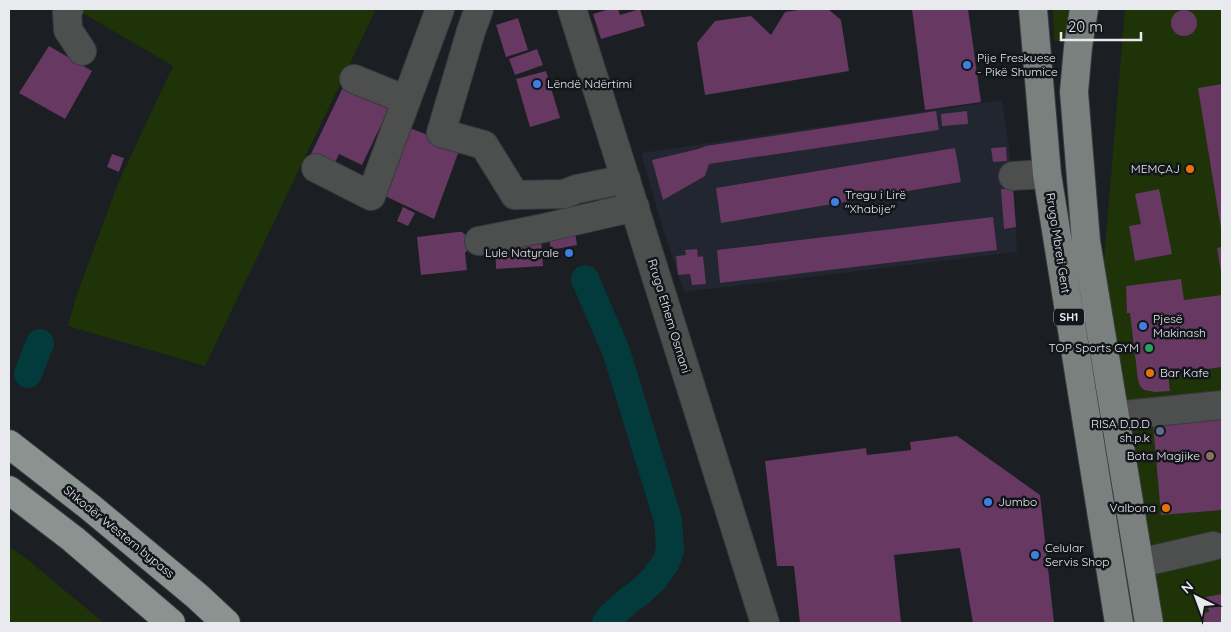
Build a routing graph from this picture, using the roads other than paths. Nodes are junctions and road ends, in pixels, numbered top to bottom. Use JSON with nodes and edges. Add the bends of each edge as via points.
{"nodes":[{"id":1,"x":69,"y":9,"type":"edge"},
{"id":2,"x":440,"y":9,"type":"edge"},
{"id":3,"x":479,"y":9,"type":"edge"},
{"id":4,"x":572,"y":9,"type":"edge"},
{"id":5,"x":1032,"y":9,"type":"edge"},
{"id":6,"x":1084,"y":9,"type":"edge"},
{"id":7,"x":82,"y":51,"type":"dead end"},
{"id":8,"x":354,"y":79,"type":"dead end"},
{"id":9,"x":406,"y":100,"type":"junction"},
{"id":10,"x":316,"y":168,"type":"dead end"},
{"id":11,"x":1046,"y":174,"type":"junction"},
{"id":12,"x":1013,"y":176,"type":"dead end"},
{"id":13,"x":626,"y":179,"type":"junction"},
{"id":14,"x":634,"y":207,"type":"junction"},
{"id":15,"x":479,"y":241,"type":"dead end"},
{"id":16,"x":1222,"y":405,"type":"edge"},
{"id":17,"x":1115,"y":416,"type":"junction"},
{"id":18,"x":9,"y":444,"type":"edge"},
{"id":19,"x":9,"y":490,"type":"edge"},
{"id":20,"x":1213,"y":546,"type":"dead end"},
{"id":21,"x":1140,"y":563,"type":"junction"},
{"id":22,"x":171,"y":623,"type":"edge"},
{"id":23,"x":226,"y":623,"type":"edge"},
{"id":24,"x":765,"y":623,"type":"edge"},
{"id":25,"x":1120,"y":623,"type":"edge"},
{"id":26,"x":1149,"y":623,"type":"edge"}],
"edges":[{"from":1,"to":7,"type":"street","via":[[68,30]]},
{"from":2,"to":9,"type":"street"},
{"from":3,"to":13,"type":"street","via":[[441,133],[484,144],[515,195],[564,194]]},
{"from":4,"to":13,"type":"street","name":"Rruga Ethem Osmani"},
{"from":5,"to":11,"type":"main road","name":"Rruga Mbreti Gent","number":"SH1"},
{"from":6,"to":17,"type":"main road","number":"SH1","via":[[1074,102],[1086,241]]},
{"from":8,"to":9,"type":"street"},
{"from":9,"to":10,"type":"street","via":[[371,196]]},
{"from":11,"to":12,"type":"street"},
{"from":11,"to":25,"type":"main road","name":"Rruga Mbreti Gent","number":"SH1"},
{"from":13,"to":14,"type":"street","name":"Rruga Ethem Osmani"},
{"from":14,"to":15,"type":"street"},
{"from":14,"to":24,"type":"street","name":"Rruga Ethem Osmani","via":[[653,232]]},
{"from":16,"to":17,"type":"street"},
{"from":17,"to":21,"type":"main road","number":"SH1"},
{"from":18,"to":23,"type":"highway","name":"Shkodër Western bypass","via":[[90,507]]},
{"from":19,"to":22,"type":"highway","via":[[73,539]]},
{"from":20,"to":21,"type":"street"},
{"from":21,"to":26,"type":"main road","number":"SH1"}]}
